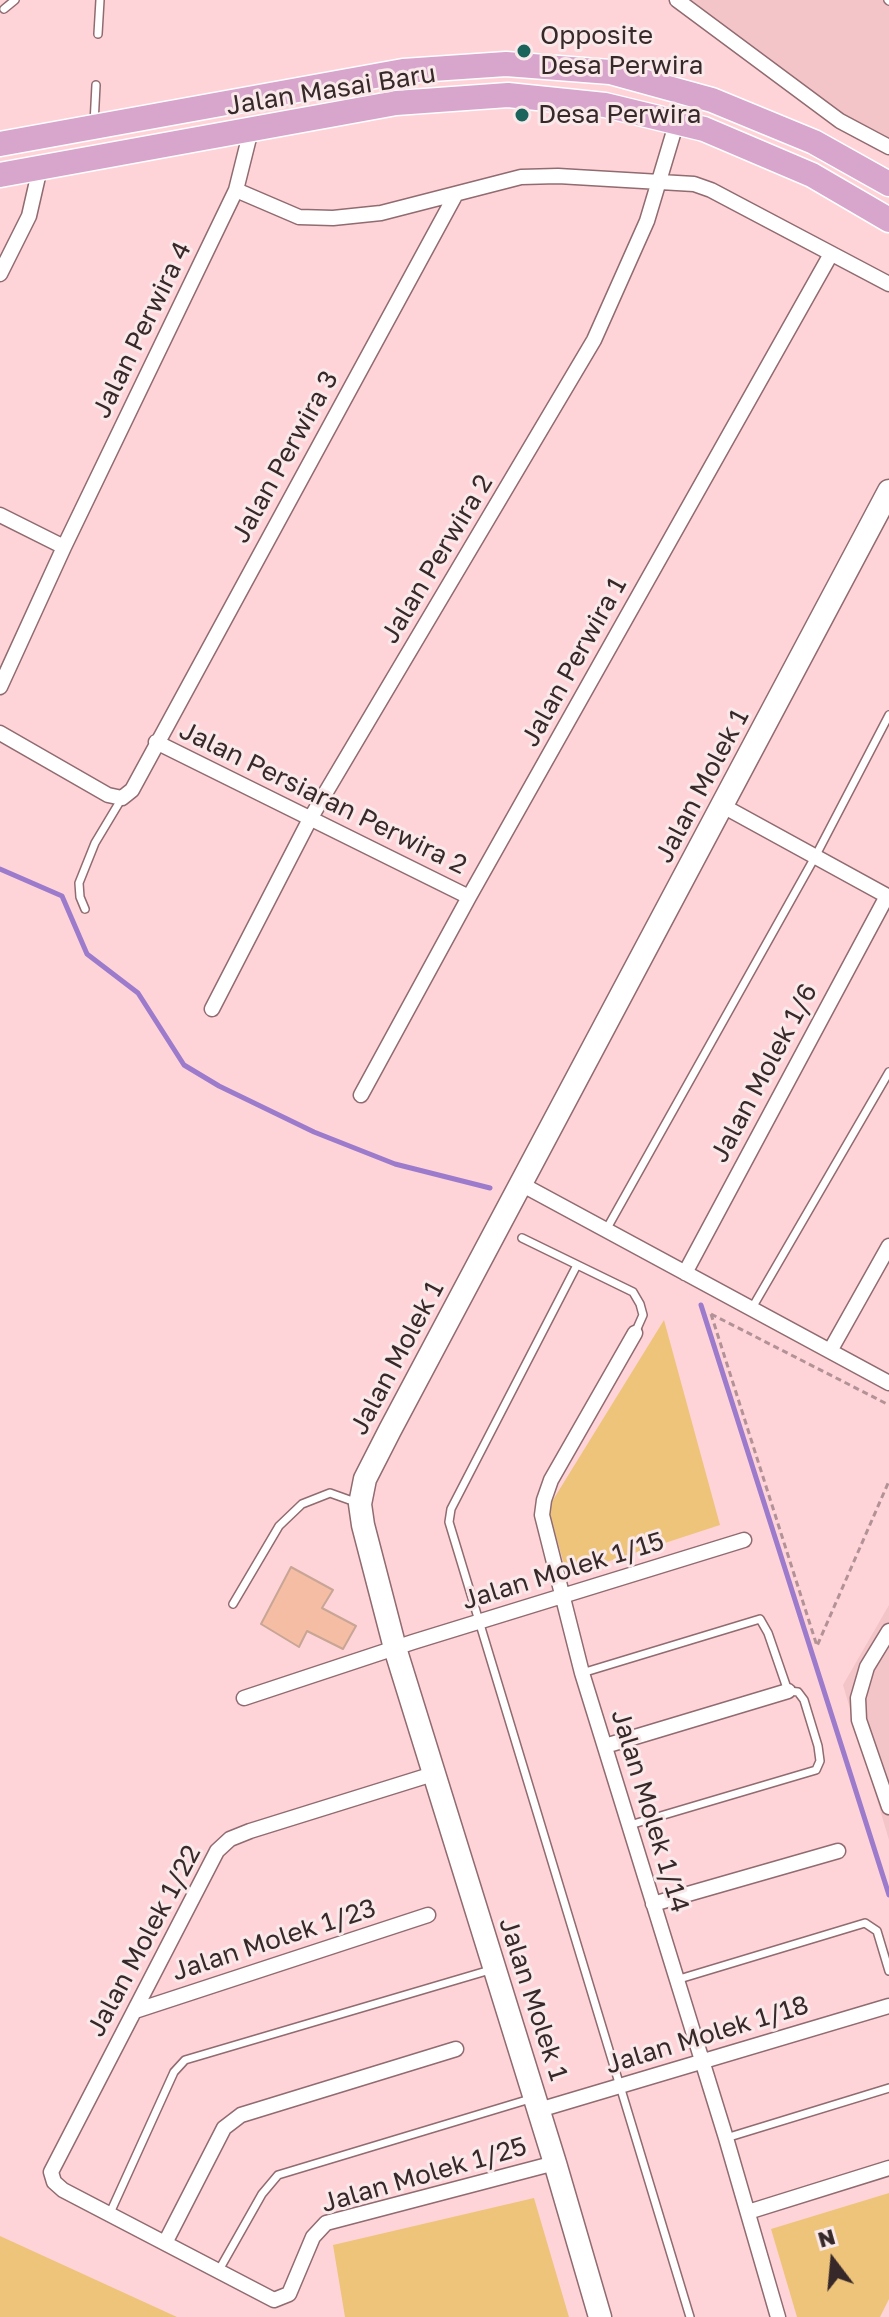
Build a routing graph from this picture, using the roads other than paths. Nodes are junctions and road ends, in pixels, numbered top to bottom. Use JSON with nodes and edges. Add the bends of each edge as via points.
{"nodes":[{"id":1,"x":15,"y":0,"type":"edge"},
{"id":2,"x":100,"y":0,"type":"edge"},
{"id":3,"x":677,"y":0,"type":"edge"},
{"id":4,"x":4,"y":9,"type":"dead end"},
{"id":5,"x":98,"y":34,"type":"dead end"},
{"id":6,"x":96,"y":85,"type":"dead end"},
{"id":7,"x":677,"y":121,"type":"junction"},
{"id":8,"x":94,"y":126,"type":"junction"},
{"id":9,"x":251,"y":130,"type":"junction"},
{"id":10,"x":0,"y":144,"type":"edge"},
{"id":11,"x":889,"y":147,"type":"edge"},
{"id":12,"x":40,"y":168,"type":"junction"},
{"id":13,"x":0,"y":175,"type":"edge"},
{"id":14,"x":661,"y":181,"type":"junction"},
{"id":15,"x":889,"y":184,"type":"edge"},
{"id":16,"x":236,"y":190,"type":"junction"},
{"id":17,"x":456,"y":194,"type":"junction"},
{"id":18,"x":889,"y":220,"type":"edge"},
{"id":19,"x":831,"y":254,"type":"junction"},
{"id":20,"x":0,"y":274,"type":"edge"},
{"id":21,"x":889,"y":284,"type":"edge"},
{"id":22,"x":889,"y":491,"type":"edge"},
{"id":23,"x":0,"y":515,"type":"edge"},
{"id":24,"x":64,"y":547,"type":"junction"},
{"id":25,"x":0,"y":687,"type":"edge"},
{"id":26,"x":889,"y":715,"type":"edge"},
{"id":27,"x":0,"y":733,"type":"edge"},
{"id":28,"x":156,"y":742,"type":"junction"},
{"id":29,"x":122,"y":798,"type":"junction"},
{"id":30,"x":723,"y":806,"type":"junction"},
{"id":31,"x":310,"y":819,"type":"junction"},
{"id":32,"x":815,"y":857,"type":"junction"},
{"id":33,"x":469,"y":897,"type":"junction"},
{"id":34,"x":888,"y":897,"type":"edge"},
{"id":35,"x":85,"y":909,"type":"dead end"},
{"id":36,"x":212,"y":1009,"type":"dead end"},
{"id":37,"x":889,"y":1072,"type":"edge"},
{"id":38,"x":361,"y":1095,"type":"dead end"},
{"id":39,"x":521,"y":1184,"type":"junction"},
{"id":40,"x":606,"y":1230,"type":"junction"},
{"id":41,"x":522,"y":1238,"type":"dead end"},
{"id":42,"x":889,"y":1246,"type":"edge"},
{"id":43,"x":577,"y":1265,"type":"junction"},
{"id":44,"x":685,"y":1273,"type":"junction"},
{"id":45,"x":751,"y":1309,"type":"junction"},
{"id":46,"x":635,"y":1333,"type":"joint"},
{"id":47,"x":830,"y":1351,"type":"junction"},
{"id":48,"x":889,"y":1383,"type":"edge"},
{"id":49,"x":360,"y":1504,"type":"junction"},
{"id":50,"x":744,"y":1540,"type":"dead end"},
{"id":51,"x":561,"y":1597,"type":"junction"},
{"id":52,"x":233,"y":1604,"type":"dead end"},
{"id":53,"x":478,"y":1623,"type":"junction"},
{"id":54,"x":889,"y":1631,"type":"edge"},
{"id":55,"x":395,"y":1648,"type":"junction"},
{"id":56,"x":582,"y":1673,"type":"junction"},
{"id":57,"x":788,"y":1691,"type":"junction"},
{"id":58,"x":244,"y":1698,"type":"dead end"},
{"id":59,"x":605,"y":1746,"type":"junction"},
{"id":60,"x":433,"y":1774,"type":"junction"},
{"id":61,"x":889,"y":1807,"type":"edge"},
{"id":62,"x":630,"y":1825,"type":"junction"},
{"id":63,"x":838,"y":1851,"type":"dead end"},
{"id":64,"x":653,"y":1904,"type":"junction"},
{"id":65,"x":428,"y":1915,"type":"dead end"},
{"id":66,"x":493,"y":1969,"type":"junction"},
{"id":67,"x":889,"y":1971,"type":"edge"},
{"id":68,"x":676,"y":1980,"type":"junction"},
{"id":69,"x":889,"y":2006,"type":"edge"},
{"id":70,"x":135,"y":2011,"type":"junction"},
{"id":71,"x":456,"y":2049,"type":"dead end"},
{"id":72,"x":701,"y":2061,"type":"junction"},
{"id":73,"x":619,"y":2086,"type":"junction"},
{"id":74,"x":889,"y":2088,"type":"edge"},
{"id":75,"x":537,"y":2104,"type":"junction"},
{"id":76,"x":726,"y":2138,"type":"junction"},
{"id":77,"x":555,"y":2163,"type":"junction"},
{"id":78,"x":889,"y":2168,"type":"edge"},
{"id":79,"x":51,"y":2172,"type":"joint"},
{"id":80,"x":748,"y":2212,"type":"junction"},
{"id":81,"x":110,"y":2213,"type":"junction"},
{"id":82,"x":165,"y":2243,"type":"junction"},
{"id":83,"x":218,"y":2272,"type":"junction"},
{"id":84,"x":600,"y":2317,"type":"edge"},
{"id":85,"x":690,"y":2317,"type":"edge"},
{"id":86,"x":778,"y":2317,"type":"edge"}],
"edges":[{"from":1,"to":4,"type":"lane"},
{"from":2,"to":5,"type":"lane"},
{"from":3,"to":11,"type":"street","via":[[840,121]]},
{"from":6,"to":8,"type":"lane"},
{"from":7,"to":9,"type":"main road","name":"Jalan Masai Baru","via":[[605,105],[508,95],[396,103]]},
{"from":7,"to":14,"type":"street","name":"Jalan Perwira 2"},
{"from":7,"to":18,"type":"main road","name":"Jalan Masai Baru","via":[[812,175]]},
{"from":8,"to":10,"type":"main road","name":"Jalan Masai Baru"},
{"from":8,"to":15,"type":"main road","name":"Jalan Masai Baru","via":[[403,71],[506,64],[610,72],[712,100],[814,142]]},
{"from":9,"to":12,"type":"main road","name":"Jalan Masai Baru"},
{"from":9,"to":16,"type":"street","name":"Jalan Perwira 4"},
{"from":12,"to":13,"type":"main road","name":"Jalan Masai Baru"},
{"from":12,"to":20,"type":"street","via":[[29,216]]},
{"from":14,"to":17,"type":"street","via":[[521,177]]},
{"from":14,"to":19,"type":"street","via":[[711,190]]},
{"from":14,"to":31,"type":"street","name":"Jalan Perwira 2","via":[[594,340]]},
{"from":16,"to":17,"type":"street","via":[[299,217],[333,218],[381,213]]},
{"from":16,"to":24,"type":"street","name":"Jalan Perwira 4"},
{"from":17,"to":28,"type":"street","name":"Jalan Perwira 3"},
{"from":19,"to":21,"type":"street"},
{"from":19,"to":33,"type":"street","name":"Jalan Perwira 1"},
{"from":22,"to":30,"type":"street","name":"Jalan Molek 1"},
{"from":23,"to":24,"type":"street"},
{"from":24,"to":25,"type":"street"},
{"from":26,"to":32,"type":"lane"},
{"from":27,"to":29,"type":"street"},
{"from":28,"to":29,"type":"street","name":"Jalan Perwira 3","via":[[132,790]]},
{"from":28,"to":31,"type":"street","name":"Jalan Persiaran Perwira 2"},
{"from":29,"to":35,"type":"lane","via":[[79,883]]},
{"from":30,"to":32,"type":"street"},
{"from":30,"to":39,"type":"street","name":"Jalan Molek 1"},
{"from":31,"to":33,"type":"street","name":"Jalan Persiaran Perwira 2"},
{"from":31,"to":36,"type":"street","name":"Jalan Perwira 2"},
{"from":32,"to":34,"type":"street"},
{"from":32,"to":40,"type":"lane"},
{"from":33,"to":38,"type":"street","name":"Jalan Perwira 1"},
{"from":34,"to":44,"type":"street","name":"Jalan Molek 1/6"},
{"from":37,"to":45,"type":"lane"},
{"from":39,"to":40,"type":"street"},
{"from":39,"to":49,"type":"street","name":"Jalan Molek 1","via":[[377,1455]]},
{"from":40,"to":44,"type":"street"},
{"from":41,"to":43,"type":"lane"},
{"from":42,"to":47,"type":"street"},
{"from":43,"to":46,"type":"lane","via":[[633,1292],[643,1315]]},
{"from":43,"to":53,"type":"lane","via":[[451,1509],[449,1522]]},
{"from":44,"to":45,"type":"street"},
{"from":45,"to":47,"type":"street"},
{"from":46,"to":51,"type":"street","name":"Jalan Molek 1/14","via":[[544,1500],[542,1515]]},
{"from":47,"to":48,"type":"street"},
{"from":49,"to":52,"type":"lane","via":[[330,1493],[302,1504],[279,1526]]},
{"from":49,"to":55,"type":"street","name":"Jalan Molek 1"},
{"from":50,"to":51,"type":"street","name":"Jalan Molek 1/15"},
{"from":51,"to":53,"type":"street","name":"Jalan Molek 1/15"},
{"from":51,"to":56,"type":"street","name":"Jalan Molek 1/14"},
{"from":53,"to":55,"type":"street","name":"Jalan Molek 1/15"},
{"from":53,"to":73,"type":"lane"},
{"from":54,"to":61,"type":"street","via":[[867,1667],[858,1698],[859,1720]]},
{"from":55,"to":58,"type":"street","name":"Jalan Molek 1/15"},
{"from":55,"to":60,"type":"street","name":"Jalan Molek 1"},
{"from":56,"to":57,"type":"lane","via":[[760,1619]]},
{"from":56,"to":59,"type":"street","name":"Jalan Molek 1/14"},
{"from":57,"to":59,"type":"street"},
{"from":57,"to":62,"type":"lane","via":[[798,1692],[804,1700],[818,1746],[816,1770]]},
{"from":59,"to":62,"type":"street","name":"Jalan Molek 1/14"},
{"from":60,"to":66,"type":"street","name":"Jalan Molek 1"},
{"from":60,"to":70,"type":"street","name":"Jalan Molek 1/22","via":[[230,1839],[217,1851]]},
{"from":62,"to":64,"type":"street","name":"Jalan Molek 1/14"},
{"from":63,"to":64,"type":"street"},
{"from":64,"to":68,"type":"street","name":"Jalan Molek 1/14"},
{"from":65,"to":70,"type":"street","name":"Jalan Molek 1/23"},
{"from":66,"to":75,"type":"street","name":"Jalan Molek 1"},
{"from":66,"to":81,"type":"lane","via":[[185,2060],[174,2072]]},
{"from":67,"to":68,"type":"lane","via":[[877,1931],[865,1923]]},
{"from":68,"to":72,"type":"street","name":"Jalan Molek 1/14"},
{"from":69,"to":72,"type":"street","name":"Jalan Molek 1/18"},
{"from":70,"to":79,"type":"street","name":"Jalan Molek 1/22"},
{"from":71,"to":82,"type":"street","via":[[241,2115],[224,2128]]},
{"from":72,"to":73,"type":"street","name":"Jalan Molek 1/18"},
{"from":72,"to":76,"type":"street","name":"Jalan Molek 1/14"},
{"from":73,"to":75,"type":"street","name":"Jalan Molek 1/18"},
{"from":73,"to":85,"type":"lane"},
{"from":74,"to":76,"type":"lane"},
{"from":75,"to":77,"type":"street","name":"Jalan Molek 1"},
{"from":75,"to":83,"type":"lane","via":[[278,2175]]},
{"from":76,"to":80,"type":"street","name":"Jalan Molek 1/14"},
{"from":77,"to":83,"type":"street","name":"Jalan Molek 1/25","via":[[326,2223],[313,2237],[289,2294],[282,2298],[274,2300]]},
{"from":77,"to":84,"type":"street","name":"Jalan Molek 1"},
{"from":78,"to":80,"type":"street"},
{"from":79,"to":81,"type":"street","name":"Jalan Molek 1/25","via":[[63,2190]]},
{"from":80,"to":86,"type":"street","name":"Jalan Molek 1/14"},
{"from":81,"to":82,"type":"street","name":"Jalan Molek 1/25"},
{"from":82,"to":83,"type":"street","name":"Jalan Molek 1/25"}]}
